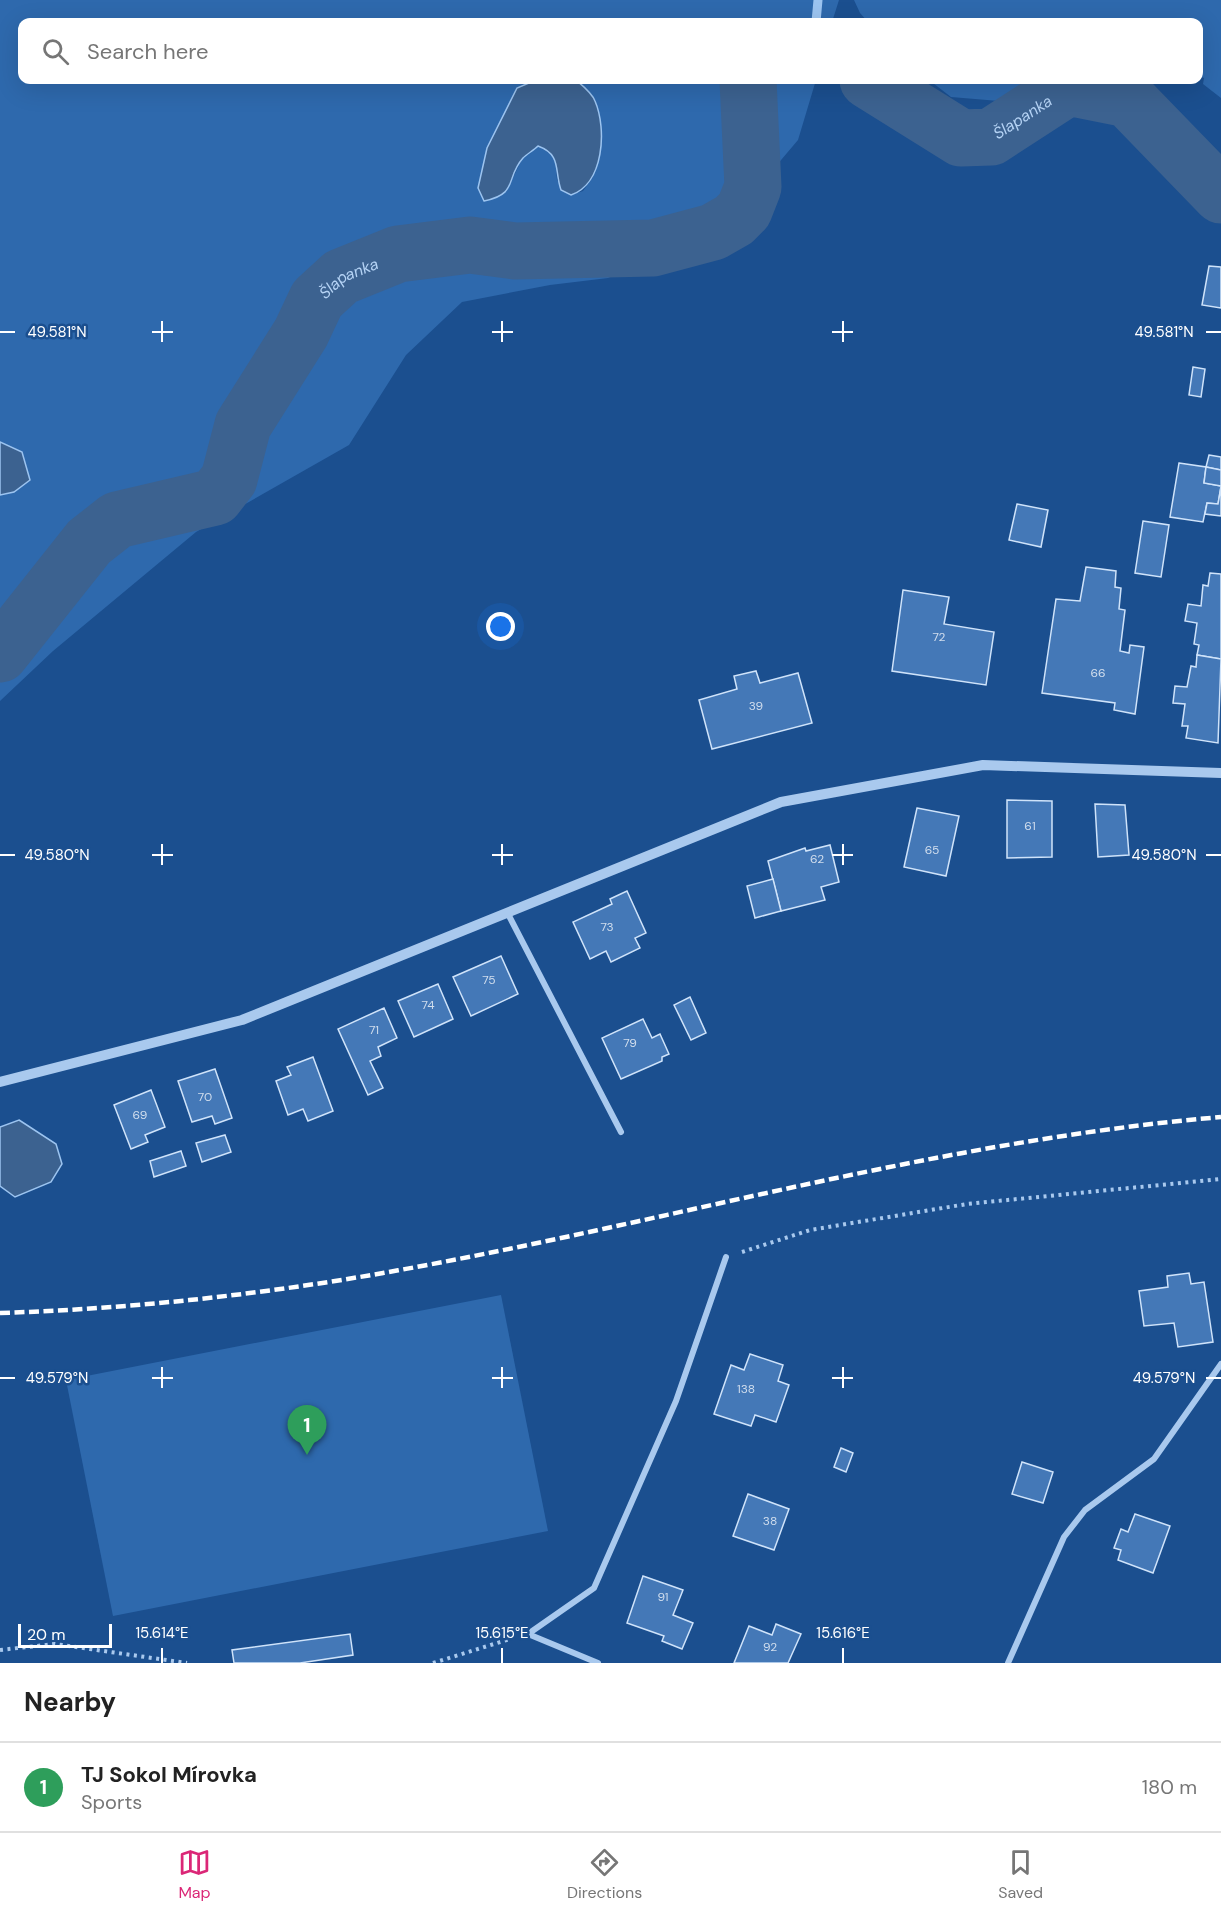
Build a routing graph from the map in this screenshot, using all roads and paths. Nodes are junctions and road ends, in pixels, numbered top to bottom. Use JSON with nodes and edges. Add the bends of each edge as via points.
{"nodes":[{"id":1,"x":1221,"y":772,"type":"edge"},
{"id":2,"x":506,"y":912,"type":"junction"},
{"id":3,"x":0,"y":1082,"type":"edge"},
{"id":4,"x":621,"y":1132,"type":"dead end"},
{"id":5,"x":1221,"y":1179,"type":"edge"},
{"id":6,"x":726,"y":1257,"type":"joint"},
{"id":7,"x":1221,"y":1364,"type":"edge"},
{"id":8,"x":528,"y":1634,"type":"junction"},
{"id":9,"x":0,"y":1650,"type":"edge"},
{"id":10,"x":187,"y":1663,"type":"edge"},
{"id":11,"x":433,"y":1663,"type":"edge"},
{"id":12,"x":598,"y":1663,"type":"edge"},
{"id":13,"x":1008,"y":1663,"type":"edge"}],
"edges":[{"from":1,"to":2,"type":"street","via":[[983,765],[781,802]]},
{"from":2,"to":3,"type":"street","via":[[242,1020]]},
{"from":2,"to":4,"type":"street"},
{"from":5,"to":6,"type":"path","via":[[967,1204],[810,1230]]},
{"from":6,"to":8,"type":"street","via":[[675,1401],[594,1588]]},
{"from":7,"to":13,"type":"street","via":[[1154,1459],[1085,1510],[1064,1537]]},
{"from":8,"to":11,"type":"path"},
{"from":8,"to":12,"type":"street"},
{"from":9,"to":10,"type":"path","via":[[55,1644]]}]}
